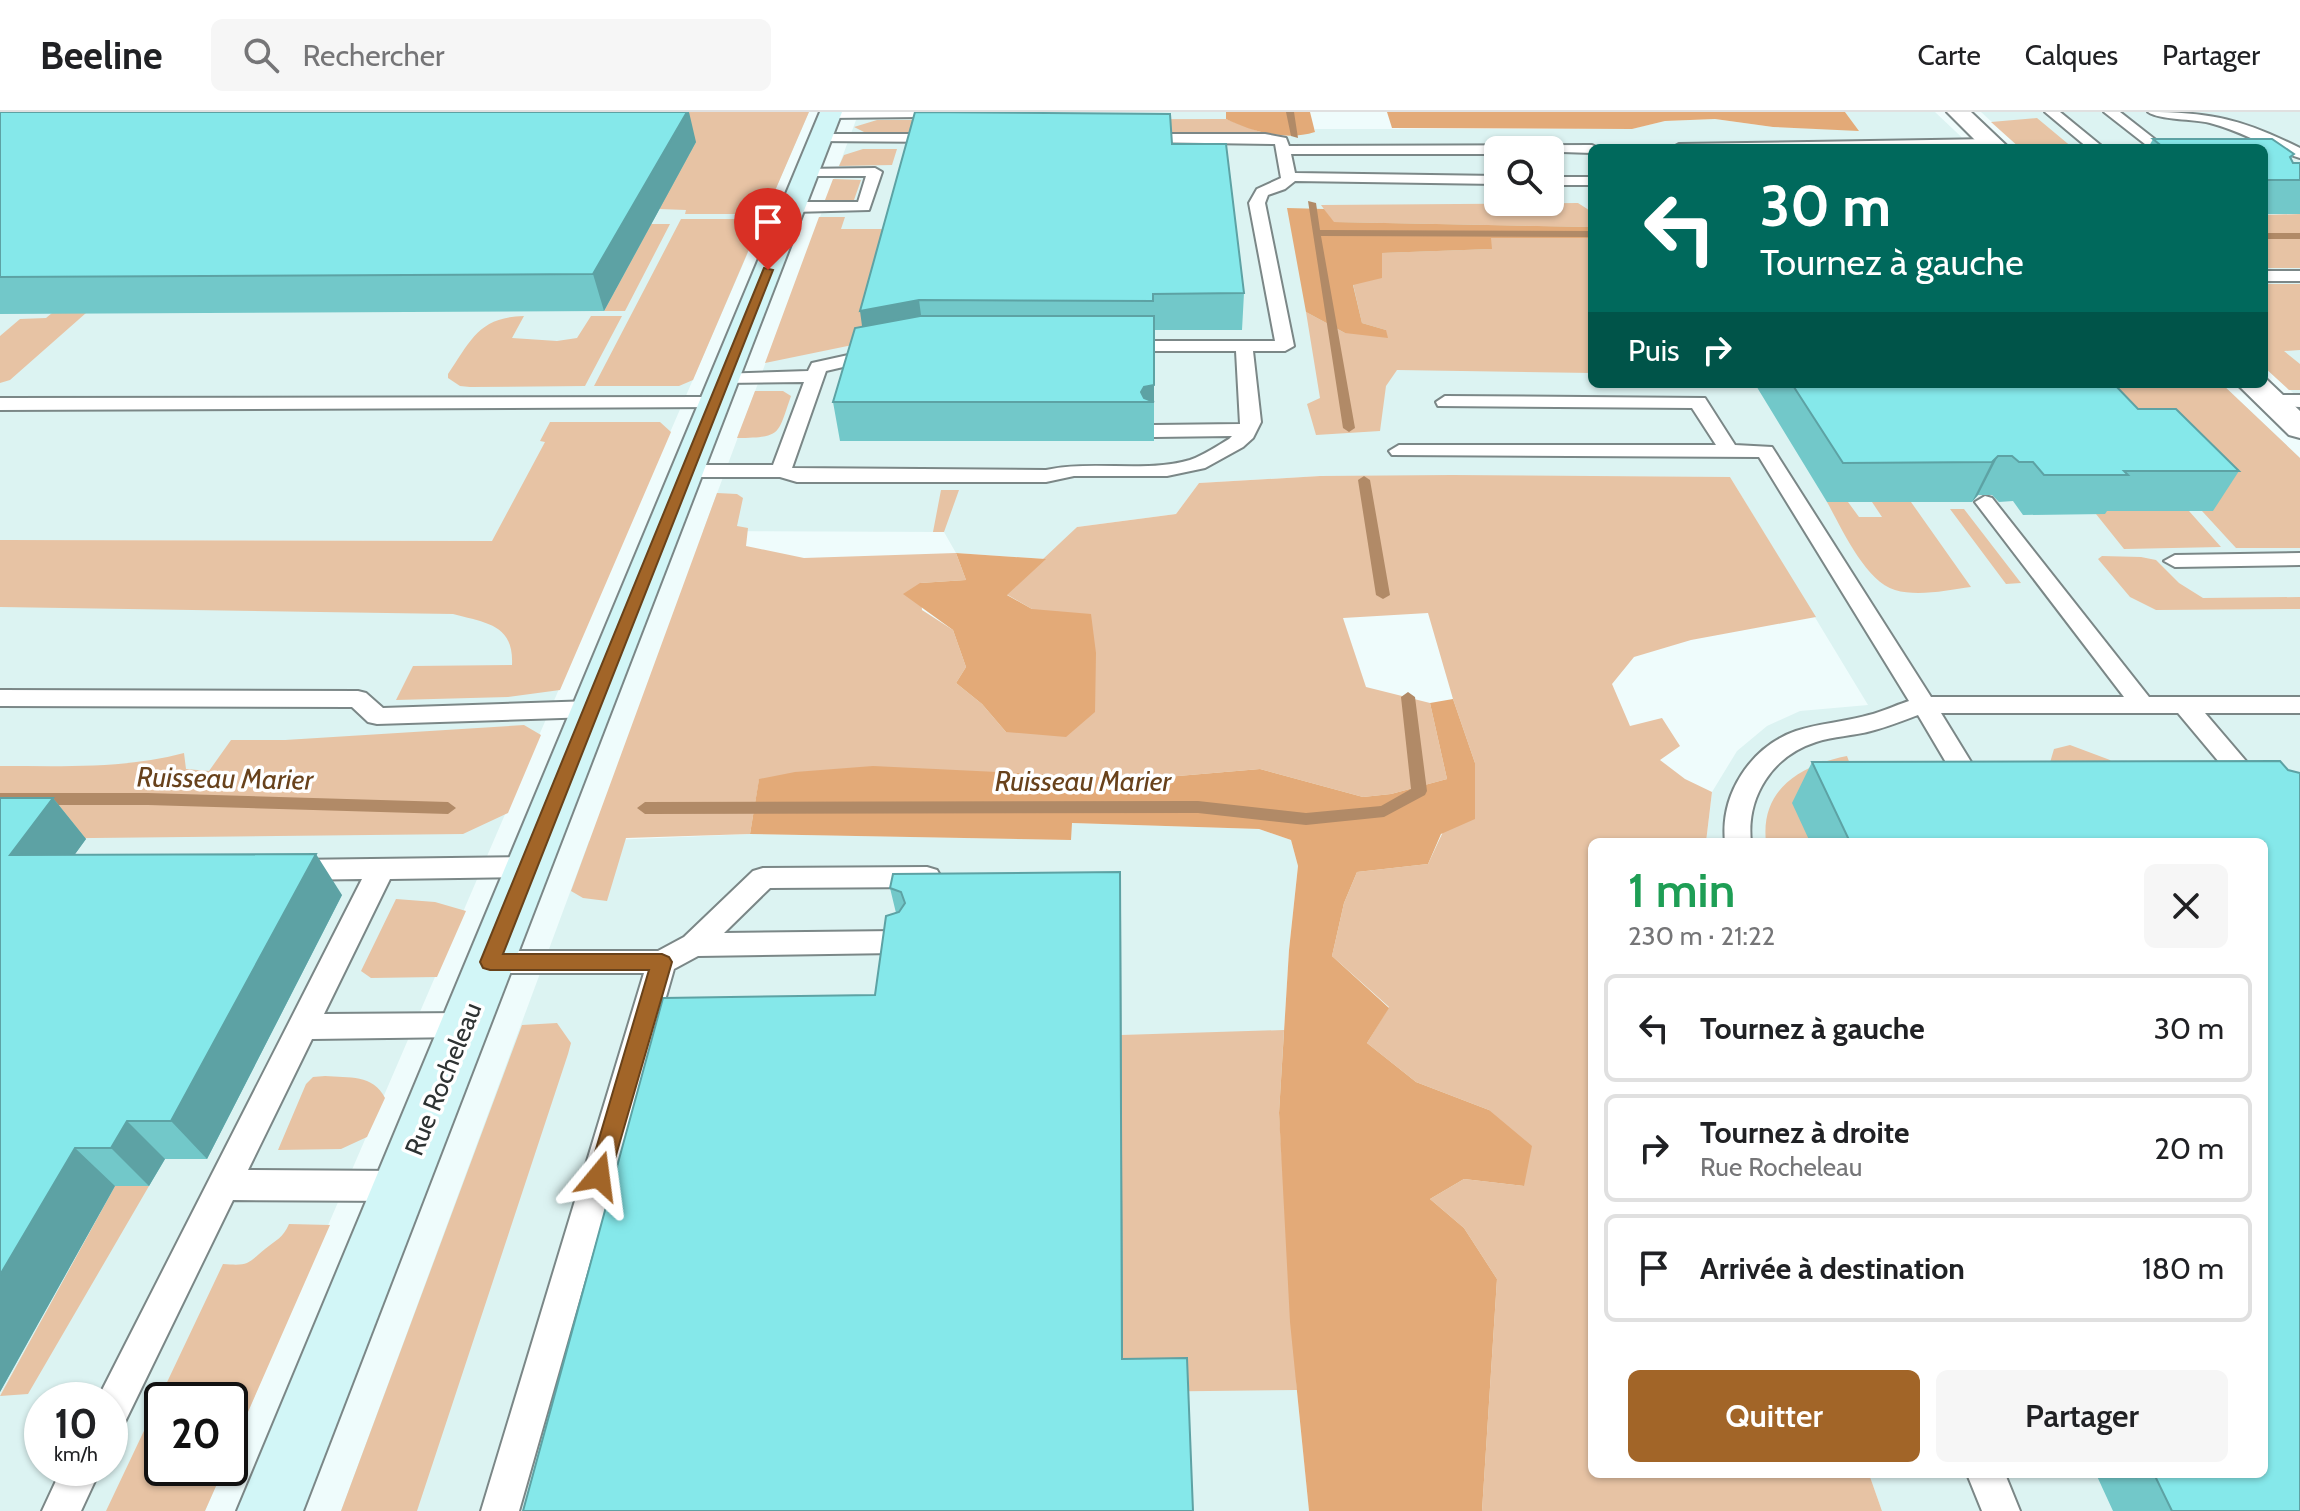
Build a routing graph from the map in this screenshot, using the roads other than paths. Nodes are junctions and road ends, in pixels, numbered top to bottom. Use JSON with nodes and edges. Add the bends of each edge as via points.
{"nodes":[{"id":1,"x":1009,"y":112,"type":"edge"},
{"id":2,"x":1958,"y":112,"type":"edge"},
{"id":3,"x":2052,"y":112,"type":"edge"},
{"id":4,"x":2111,"y":112,"type":"edge"},
{"id":5,"x":2155,"y":112,"type":"edge"},
{"id":6,"x":959,"y":138,"type":"edge"},
{"id":7,"x":1127,"y":138,"type":"edge"},
{"id":8,"x":1993,"y":144,"type":"edge"},
{"id":9,"x":2092,"y":144,"type":"edge"},
{"id":10,"x":2154,"y":144,"type":"edge"},
{"id":11,"x":816,"y":149,"type":"edge"},
{"id":12,"x":1588,"y":149,"type":"edge"},
{"id":13,"x":1283,"y":150,"type":"junction"},
{"id":14,"x":2300,"y":154,"type":"edge"},
{"id":15,"x":1288,"y":177,"type":"junction"},
{"id":16,"x":1484,"y":180,"type":"edge"},
{"id":17,"x":1564,"y":181,"type":"edge"},
{"id":18,"x":1588,"y":181,"type":"edge"},
{"id":19,"x":2268,"y":276,"type":"edge"},
{"id":20,"x":2300,"y":276,"type":"edge"},
{"id":21,"x":1096,"y":346,"type":"edge"},
{"id":22,"x":1244,"y":346,"type":"junction"},
{"id":23,"x":904,"y":349,"type":"edge"},
{"id":24,"x":814,"y":376,"type":"junction"},
{"id":25,"x":719,"y":390,"type":"junction"},
{"id":26,"x":2275,"y":395,"type":"edge"},
{"id":27,"x":1445,"y":402,"type":"dead end"},
{"id":28,"x":0,"y":404,"type":"edge"},
{"id":29,"x":2300,"y":428,"type":"edge"},
{"id":30,"x":1247,"y":430,"type":"junction"},
{"id":31,"x":1154,"y":431,"type":"dead end"},
{"id":32,"x":1399,"y":451,"type":"dead end"},
{"id":33,"x":1729,"y":451,"type":"junction"},
{"id":34,"x":687,"y":471,"type":"junction"},
{"id":35,"x":781,"y":471,"type":"junction"},
{"id":36,"x":1985,"y":502,"type":"dead end"},
{"id":37,"x":2300,"y":559,"type":"edge"},
{"id":38,"x":2175,"y":561,"type":"dead end"},
{"id":39,"x":0,"y":698,"type":"edge"},
{"id":40,"x":2141,"y":703,"type":"junction"},
{"id":41,"x":2184,"y":704,"type":"junction"},
{"id":42,"x":1924,"y":705,"type":"junction"},
{"id":43,"x":2300,"y":705,"type":"edge"},
{"id":44,"x":592,"y":709,"type":"junction"},
{"id":45,"x":1966,"y":775,"type":"edge"},
{"id":46,"x":2266,"y":802,"type":"edge"},
{"id":47,"x":1738,"y":838,"type":"edge"},
{"id":48,"x":528,"y":867,"type":"junction"},
{"id":49,"x":381,"y":869,"type":"junction"},
{"id":50,"x":271,"y":870,"type":"edge"},
{"id":51,"x":953,"y":877,"type":"edge"},
{"id":52,"x":896,"y":942,"type":"edge"},
{"id":53,"x":694,"y":945,"type":"junction"},
{"id":54,"x":490,"y":962,"type":"junction"},
{"id":55,"x":662,"y":962,"type":"junction"},
{"id":56,"x":465,"y":1025,"type":"junction"},
{"id":57,"x":302,"y":1027,"type":"junction"},
{"id":58,"x":224,"y":1185,"type":"junction"},
{"id":59,"x":400,"y":1186,"type":"junction"},
{"id":60,"x":126,"y":1382,"type":"edge"},
{"id":61,"x":1988,"y":1478,"type":"edge"},
{"id":62,"x":73,"y":1486,"type":"edge"},
{"id":63,"x":61,"y":1511,"type":"edge"},
{"id":64,"x":270,"y":1511,"type":"edge"},
{"id":65,"x":500,"y":1511,"type":"edge"},
{"id":66,"x":2001,"y":1511,"type":"edge"}],
"edges":[{"from":1,"to":11,"type":"lane"},
{"from":2,"to":8,"type":"street"},
{"from":3,"to":9,"type":"lane"},
{"from":4,"to":10,"type":"lane"},
{"from":5,"to":14,"type":"lane","via":[[2226,121]]},
{"from":6,"to":11,"type":"lane"},
{"from":7,"to":13,"type":"lane","via":[[1265,138],[1281,141]]},
{"from":11,"to":25,"type":"street","name":"Rue Rocheleau"},
{"from":12,"to":13,"type":"lane"},
{"from":13,"to":15,"type":"lane"},
{"from":15,"to":16,"type":"lane"},
{"from":15,"to":22,"type":"lane","via":[[1262,192],[1257,203],[1285,346]]},
{"from":17,"to":18,"type":"lane"},
{"from":19,"to":20,"type":"lane"},
{"from":21,"to":22,"type":"lane"},
{"from":22,"to":30,"type":"lane","via":[[1251,422]]},
{"from":23,"to":24,"type":"lane","via":[[823,365]]},
{"from":24,"to":25,"type":"lane"},
{"from":24,"to":35,"type":"lane"},
{"from":25,"to":28,"type":"lane"},
{"from":25,"to":34,"type":"street","name":"Rue Rocheleau"},
{"from":26,"to":29,"type":"street"},
{"from":27,"to":33,"type":"lane","via":[[1698,402]]},
{"from":30,"to":31,"type":"lane"},
{"from":30,"to":35,"type":"lane","via":[[1208,459],[1167,470],[942,477],[797,476]]},
{"from":32,"to":33,"type":"lane"},
{"from":33,"to":42,"type":"lane","via":[[1765,451]]},
{"from":34,"to":35,"type":"lane"},
{"from":34,"to":44,"type":"street","name":"Rue Rocheleau"},
{"from":36,"to":40,"type":"lane"},
{"from":37,"to":38,"type":"lane"},
{"from":39,"to":44,"type":"lane","via":[[358,699],[377,716]]},
{"from":40,"to":41,"type":"lane"},
{"from":40,"to":42,"type":"lane"},
{"from":41,"to":43,"type":"lane"},
{"from":41,"to":46,"type":"lane"},
{"from":42,"to":45,"type":"lane"},
{"from":42,"to":47,"type":"lane","via":[[1800,739],[1777,752],[1747,786],[1737,809]]},
{"from":44,"to":48,"type":"street","name":"Rue Rocheleau"},
{"from":48,"to":49,"type":"lane"},
{"from":48,"to":54,"type":"street","name":"Rue Rocheleau"},
{"from":49,"to":50,"type":"lane"},
{"from":49,"to":57,"type":"lane"},
{"from":51,"to":53,"type":"lane","via":[[763,878]]},
{"from":52,"to":53,"type":"lane"},
{"from":53,"to":55,"type":"lane"},
{"from":54,"to":55,"type":"lane"},
{"from":54,"to":56,"type":"street","name":"Rue Rocheleau"},
{"from":55,"to":65,"type":"lane"},
{"from":56,"to":57,"type":"lane"},
{"from":56,"to":59,"type":"street","name":"Rue Rocheleau"},
{"from":57,"to":58,"type":"lane"},
{"from":58,"to":59,"type":"lane"},
{"from":58,"to":60,"type":"lane"},
{"from":59,"to":64,"type":"street","name":"Rue Rocheleau"},
{"from":61,"to":66,"type":"lane"},
{"from":62,"to":63,"type":"lane"}]}
